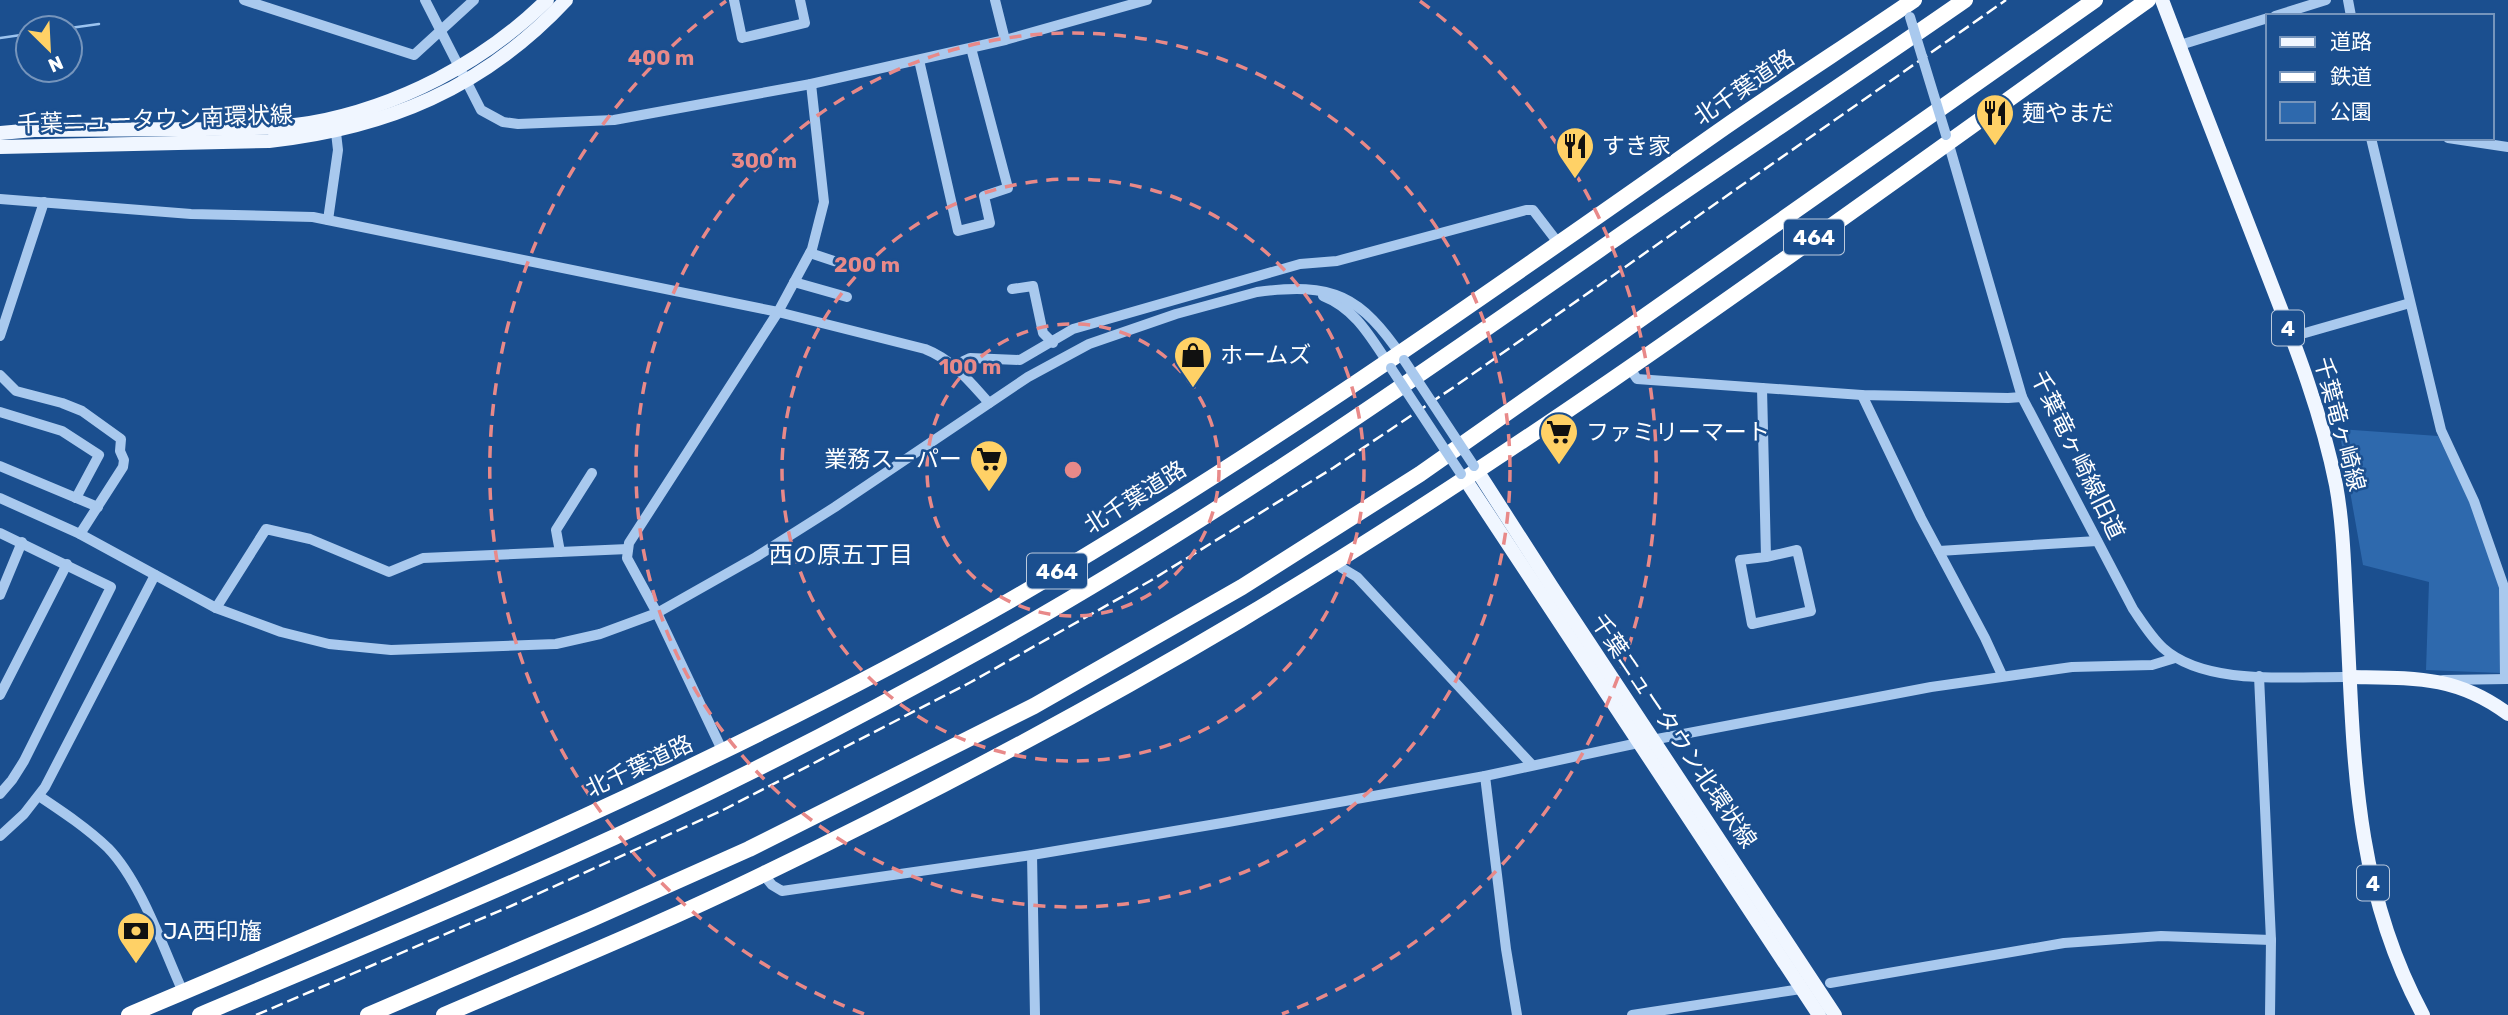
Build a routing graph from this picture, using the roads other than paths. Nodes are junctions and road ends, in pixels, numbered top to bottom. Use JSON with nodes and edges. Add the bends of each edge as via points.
{"nodes":[{"id":1,"x":244,"y":0,"type":"edge"},
{"id":2,"x":425,"y":0,"type":"edge"},
{"id":3,"x":474,"y":0,"type":"edge"},
{"id":4,"x":547,"y":0,"type":"edge"},
{"id":5,"x":566,"y":0,"type":"edge"},
{"id":6,"x":734,"y":0,"type":"edge"},
{"id":7,"x":800,"y":0,"type":"edge"},
{"id":8,"x":995,"y":0,"type":"edge"},
{"id":9,"x":1147,"y":0,"type":"edge"},
{"id":10,"x":2095,"y":0,"type":"edge"},
{"id":11,"x":2109,"y":0,"type":"edge"},
{"id":12,"x":2148,"y":0,"type":"edge"},
{"id":13,"x":2162,"y":0,"type":"edge"},
{"id":14,"x":2326,"y":0,"type":"edge"},
{"id":15,"x":1961,"y":2,"type":"edge"},
{"id":16,"x":1909,"y":5,"type":"edge"},
{"id":17,"x":2281,"y":14,"type":"edge"},
{"id":18,"x":2266,"y":19,"type":"edge"},
{"id":19,"x":440,"y":30,"type":"junction"},
{"id":20,"x":1005,"y":40,"type":"junction"},
{"id":21,"x":2180,"y":45,"type":"junction"},
{"id":22,"x":971,"y":48,"type":"junction"},
{"id":23,"x":919,"y":60,"type":"junction"},
{"id":24,"x":2007,"y":62,"type":"junction"},
{"id":25,"x":461,"y":74,"type":"junction"},
{"id":26,"x":811,"y":84,"type":"junction"},
{"id":27,"x":335,"y":125,"type":"junction"},
{"id":28,"x":0,"y":133,"type":"edge"},
{"id":29,"x":1947,"y":139,"type":"junction"},
{"id":30,"x":2371,"y":140,"type":"edge"},
{"id":31,"x":2463,"y":140,"type":"edge"},
{"id":32,"x":2508,"y":146,"type":"edge"},
{"id":33,"x":0,"y":147,"type":"edge"},
{"id":34,"x":0,"y":199,"type":"edge"},
{"id":35,"x":44,"y":202,"type":"junction"},
{"id":36,"x":328,"y":220,"type":"junction"},
{"id":37,"x":1559,"y":244,"type":"junction"},
{"id":38,"x":810,"y":253,"type":"junction"},
{"id":39,"x":846,"y":265,"type":"dead end"},
{"id":40,"x":794,"y":282,"type":"junction"},
{"id":41,"x":1013,"y":289,"type":"dead end"},
{"id":42,"x":847,"y":297,"type":"dead end"},
{"id":43,"x":2410,"y":303,"type":"junction"},
{"id":44,"x":778,"y":312,"type":"junction"},
{"id":45,"x":0,"y":336,"type":"edge"},
{"id":46,"x":2291,"y":337,"type":"junction"},
{"id":47,"x":1053,"y":343,"type":"junction"},
{"id":48,"x":1395,"y":361,"type":"junction"},
{"id":49,"x":955,"y":365,"type":"junction"},
{"id":50,"x":1629,"y":367,"type":"junction"},
{"id":51,"x":0,"y":375,"type":"edge"},
{"id":52,"x":1762,"y":388,"type":"junction"},
{"id":53,"x":1862,"y":395,"type":"junction"},
{"id":54,"x":2022,"y":397,"type":"junction"},
{"id":55,"x":989,"y":403,"type":"junction"},
{"id":56,"x":0,"y":412,"type":"edge"},
{"id":57,"x":0,"y":466,"type":"edge"},
{"id":58,"x":592,"y":473,"type":"dead end"},
{"id":59,"x":1469,"y":473,"type":"junction"},
{"id":60,"x":0,"y":498,"type":"edge"},
{"id":61,"x":76,"y":498,"type":"junction"},
{"id":62,"x":98,"y":507,"type":"junction"},
{"id":63,"x":0,"y":533,"type":"edge"},
{"id":64,"x":80,"y":534,"type":"junction"},
{"id":65,"x":2097,"y":541,"type":"junction"},
{"id":66,"x":22,"y":542,"type":"junction"},
{"id":67,"x":628,"y":549,"type":"junction"},
{"id":68,"x":1939,"y":551,"type":"junction"},
{"id":69,"x":561,"y":552,"type":"junction"},
{"id":70,"x":1766,"y":557,"type":"junction"},
{"id":71,"x":1336,"y":560,"type":"junction"},
{"id":72,"x":67,"y":564,"type":"junction"},
{"id":73,"x":155,"y":575,"type":"junction"},
{"id":74,"x":0,"y":595,"type":"edge"},
{"id":75,"x":216,"y":608,"type":"junction"},
{"id":76,"x":657,"y":613,"type":"junction"},
{"id":77,"x":2175,"y":657,"type":"junction"},
{"id":78,"x":2002,"y":675,"type":"junction"},
{"id":79,"x":2259,"y":676,"type":"junction"},
{"id":80,"x":2351,"y":677,"type":"junction"},
{"id":81,"x":2506,"y":679,"type":"edge"},
{"id":82,"x":2437,"y":680,"type":"junction"},
{"id":83,"x":0,"y":695,"type":"edge"},
{"id":84,"x":2508,"y":714,"type":"edge"},
{"id":85,"x":1645,"y":741,"type":"junction"},
{"id":86,"x":723,"y":752,"type":"junction"},
{"id":87,"x":1532,"y":765,"type":"junction"},
{"id":88,"x":1485,"y":776,"type":"junction"},
{"id":89,"x":0,"y":794,"type":"edge"},
{"id":90,"x":39,"y":796,"type":"junction"},
{"id":91,"x":0,"y":836,"type":"edge"},
{"id":92,"x":1032,"y":855,"type":"junction"},
{"id":93,"x":763,"y":874,"type":"junction"},
{"id":94,"x":2271,"y":940,"type":"junction"},
{"id":95,"x":1830,"y":984,"type":"dead end"},
{"id":96,"x":1801,"y":989,"type":"junction"},
{"id":97,"x":183,"y":992,"type":"junction"},
{"id":98,"x":129,"y":1015,"type":"edge"},
{"id":99,"x":200,"y":1015,"type":"edge"},
{"id":100,"x":368,"y":1015,"type":"edge"},
{"id":101,"x":444,"y":1015,"type":"edge"},
{"id":102,"x":1035,"y":1015,"type":"edge"},
{"id":103,"x":1517,"y":1015,"type":"edge"},
{"id":104,"x":1632,"y":1015,"type":"edge"},
{"id":105,"x":1818,"y":1015,"type":"edge"},
{"id":106,"x":1835,"y":1015,"type":"edge"},
{"id":107,"x":2270,"y":1015,"type":"edge"},
{"id":108,"x":2423,"y":1015,"type":"edge"}],
"edges":[{"from":1,"to":19,"type":"street","via":[[414,55]]},
{"from":2,"to":19,"type":"street"},
{"from":3,"to":19,"type":"street"},
{"from":4,"to":25,"type":"main road","name":"千葉ニュータウン南環状線"},
{"from":5,"to":25,"type":"main road","name":"千葉ニュータウン南環状線","via":[[514,49]]},
{"from":6,"to":7,"type":"street","via":[[742,38],[805,23]]},
{"from":8,"to":20,"type":"street"},
{"from":9,"to":20,"type":"street"},
{"from":10,"to":24,"type":"highway","number":"464"},
{"from":11,"to":24,"type":"highway"},
{"from":12,"to":29,"type":"highway","number":"464"},
{"from":13,"to":21,"type":"main road","name":"千葉竜ヶ崎線","number":"4"},
{"from":14,"to":17,"type":"street"},
{"from":15,"to":99,"type":"highway","number":"464","via":[[1324,440],[1209,516],[993,644],[836,729],[669,811]]},
{"from":16,"to":29,"type":"street","name":"千葉竜ヶ崎線旧道","bridge":true},
{"from":16,"to":37,"type":"highway","name":"北千葉道路","number":"464","via":[[1762,101]]},
{"from":18,"to":21,"type":"street"},
{"from":19,"to":25,"type":"street"},
{"from":20,"to":22,"type":"street"},
{"from":21,"to":46,"type":"main road","name":"千葉竜ヶ崎線","number":"4"},
{"from":22,"to":23,"type":"street"},
{"from":22,"to":23,"type":"street","via":[[1009,188],[984,196],[990,223],[958,231]]},
{"from":23,"to":26,"type":"street"},
{"from":24,"to":100,"type":"highway","number":"464","via":[[1420,474],[1242,587],[1034,706],[749,849]]},
{"from":25,"to":26,"type":"street","via":[[481,110],[518,124],[614,120]]},
{"from":25,"to":27,"type":"main road","name":"千葉ニュータウン南環状線","via":[[442,94],[384,119]]},
{"from":26,"to":38,"type":"street","via":[[824,202]]},
{"from":27,"to":28,"type":"main road","name":"千葉ニュータウン南環状線"},
{"from":27,"to":33,"type":"main road","name":"千葉ニュータウン南環状線","via":[[269,141]]},
{"from":27,"to":36,"type":"street","via":[[338,150]]},
{"from":29,"to":50,"type":"highway","number":"464"},
{"from":29,"to":54,"type":"street","name":"千葉竜ヶ崎線旧道"},
{"from":30,"to":43,"type":"street"},
{"from":31,"to":32,"type":"street"},
{"from":34,"to":35,"type":"street"},
{"from":35,"to":36,"type":"street"},
{"from":35,"to":45,"type":"street"},
{"from":36,"to":44,"type":"street"},
{"from":37,"to":47,"type":"street","via":[[1533,210],[1525,210],[1337,261],[1300,264],[1073,329]]},
{"from":37,"to":48,"type":"highway","name":"北千葉道路","number":"464"},
{"from":38,"to":39,"type":"street"},
{"from":38,"to":40,"type":"street"},
{"from":40,"to":42,"type":"street"},
{"from":40,"to":44,"type":"street"},
{"from":41,"to":47,"type":"street","via":[[1033,286],[1043,333]]},
{"from":43,"to":46,"type":"street"},
{"from":43,"to":81,"type":"street","via":[[2441,430],[2474,501],[2504,587]]},
{"from":44,"to":49,"type":"street","via":[[925,349]]},
{"from":44,"to":67,"type":"street"},
{"from":46,"to":80,"type":"main road","name":"千葉竜ヶ崎線","number":"4","via":[[2336,486]]},
{"from":47,"to":49,"type":"street","via":[[1020,360],[970,358]]},
{"from":48,"to":55,"type":"street","via":[[1362,324],[1329,299],[1300,289],[1257,292],[1117,333],[1060,358]]},
{"from":48,"to":59,"type":"street","bridge":true},
{"from":48,"to":86,"type":"highway","name":"北千葉道路","number":"464","via":[[1012,599]]},
{"from":49,"to":55,"type":"street"},
{"from":50,"to":52,"type":"street","via":[[1637,379]]},
{"from":50,"to":59,"type":"highway","number":"464"},
{"from":51,"to":62,"type":"street","via":[[16,391],[82,411],[121,439],[124,463]]},
{"from":52,"to":53,"type":"street"},
{"from":52,"to":70,"type":"street"},
{"from":53,"to":54,"type":"street"},
{"from":53,"to":68,"type":"street"},
{"from":54,"to":65,"type":"street","name":"千葉竜ヶ崎線旧道"},
{"from":55,"to":76,"type":"street","via":[[783,541]]},
{"from":56,"to":61,"type":"street","via":[[62,431],[99,455]]},
{"from":57,"to":61,"type":"street"},
{"from":58,"to":69,"type":"street","via":[[556,530]]},
{"from":59,"to":71,"type":"highway","number":"464"},
{"from":59,"to":85,"type":"main road","name":"千葉ニュータウン北環状線"},
{"from":60,"to":64,"type":"street"},
{"from":61,"to":62,"type":"street"},
{"from":62,"to":64,"type":"street"},
{"from":63,"to":66,"type":"street"},
{"from":64,"to":73,"type":"street"},
{"from":65,"to":68,"type":"street"},
{"from":65,"to":77,"type":"street","name":"千葉竜ヶ崎線旧道","via":[[2133,609]]},
{"from":66,"to":72,"type":"street"},
{"from":66,"to":74,"type":"street"},
{"from":67,"to":69,"type":"street"},
{"from":67,"to":76,"type":"street","via":[[627,558]]},
{"from":68,"to":78,"type":"street"},
{"from":69,"to":75,"type":"street","via":[[423,558],[389,572],[310,539],[266,529]]},
{"from":70,"to":70,"type":"street","via":[[1740,560],[1752,624],[1811,611],[1797,550]]},
{"from":71,"to":87,"type":"street"},
{"from":71,"to":93,"type":"highway","number":"464","via":[[1053,725]]},
{"from":72,"to":83,"type":"street"},
{"from":72,"to":89,"type":"street","via":[[111,587],[23,761]]},
{"from":73,"to":75,"type":"street"},
{"from":73,"to":90,"type":"street"},
{"from":75,"to":76,"type":"street","via":[[305,639],[391,650],[556,644]]},
{"from":76,"to":86,"type":"street"},
{"from":77,"to":78,"type":"street","via":[[2152,665]]},
{"from":77,"to":79,"type":"street","name":"千葉竜ヶ崎線旧道","via":[[2209,673]]},
{"from":78,"to":85,"type":"street"},
{"from":79,"to":80,"type":"street","name":"千葉竜ヶ崎線旧道"},
{"from":79,"to":94,"type":"street"},
{"from":80,"to":82,"type":"main road"},
{"from":80,"to":108,"type":"main road","number":"4","via":[[2356,777],[2370,871],[2398,964]]},
{"from":81,"to":82,"type":"street"},
{"from":82,"to":84,"type":"main road"},
{"from":85,"to":87,"type":"street"},
{"from":85,"to":96,"type":"main road","name":"千葉ニュータウン北環状線"},
{"from":85,"to":106,"type":"main road","name":"千葉ニュータウン北環状線"},
{"from":86,"to":97,"type":"highway","name":"北千葉道路","number":"464","via":[[534,841]]},
{"from":87,"to":88,"type":"street"},
{"from":88,"to":92,"type":"street"},
{"from":88,"to":103,"type":"street"},
{"from":90,"to":91,"type":"street"},
{"from":90,"to":97,"type":"street","via":[[88,831],[124,867]]},
{"from":92,"to":93,"type":"street","via":[[782,891]]},
{"from":92,"to":102,"type":"street"},
{"from":93,"to":101,"type":"highway","number":"464"},
{"from":94,"to":95,"type":"street","via":[[2161,936],[2064,943]]},
{"from":94,"to":107,"type":"street"},
{"from":96,"to":104,"type":"street"},
{"from":96,"to":105,"type":"main road","name":"千葉ニュータウン北環状線"},
{"from":97,"to":98,"type":"highway","name":"北千葉道路","number":"464"}]}
